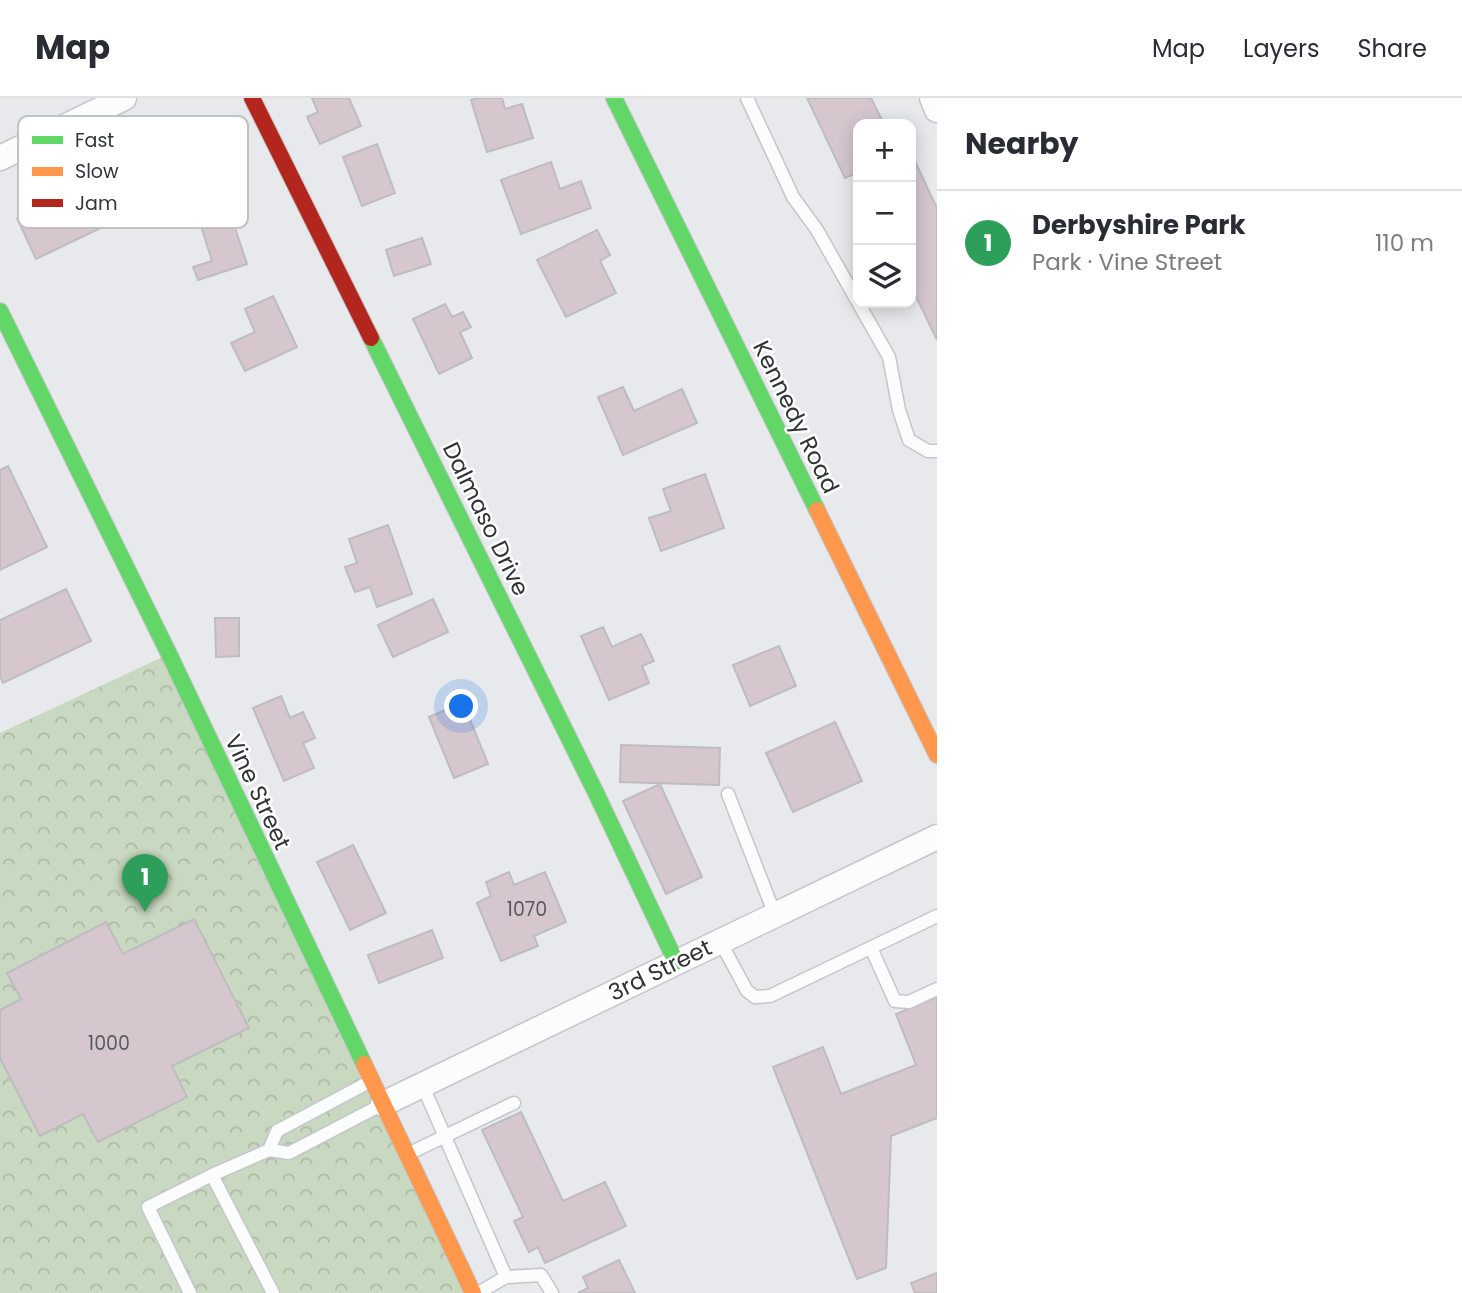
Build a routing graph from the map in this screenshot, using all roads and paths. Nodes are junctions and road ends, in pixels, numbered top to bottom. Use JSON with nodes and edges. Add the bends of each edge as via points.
{"nodes":[{"id":1,"x":124,"y":98,"type":"edge"},
{"id":2,"x":252,"y":98,"type":"edge"},
{"id":3,"x":614,"y":98,"type":"edge"},
{"id":4,"x":747,"y":98,"type":"edge"},
{"id":5,"x":932,"y":98,"type":"edge"},
{"id":6,"x":937,"y":110,"type":"edge"},
{"id":7,"x":87,"y":116,"type":"edge"},
{"id":8,"x":18,"y":149,"type":"edge"},
{"id":9,"x":0,"y":158,"type":"edge"},
{"id":10,"x":0,"y":311,"type":"edge"},
{"id":11,"x":937,"y":451,"type":"edge"},
{"id":12,"x":937,"y":755,"type":"edge"},
{"id":13,"x":729,"y":794,"type":"dead end"},
{"id":14,"x":937,"y":837,"type":"edge"},
{"id":15,"x":775,"y":915,"type":"junction"},
{"id":16,"x":937,"y":916,"type":"edge"},
{"id":17,"x":720,"y":941,"type":"junction"},
{"id":18,"x":871,"y":948,"type":"junction"},
{"id":19,"x":676,"y":962,"type":"junction"},
{"id":20,"x":937,"y":989,"type":"edge"},
{"id":21,"x":371,"y":1081,"type":"junction"},
{"id":22,"x":422,"y":1084,"type":"junction"},
{"id":23,"x":514,"y":1103,"type":"dead end"},
{"id":24,"x":383,"y":1104,"type":"junction"},
{"id":25,"x":445,"y":1136,"type":"junction"},
{"id":26,"x":269,"y":1150,"type":"junction"},
{"id":27,"x":407,"y":1154,"type":"junction"},
{"id":28,"x":212,"y":1175,"type":"junction"},
{"id":29,"x":506,"y":1277,"type":"junction"},
{"id":30,"x":190,"y":1293,"type":"edge"},
{"id":31,"x":274,"y":1293,"type":"edge"},
{"id":32,"x":472,"y":1293,"type":"edge"},
{"id":33,"x":478,"y":1293,"type":"edge"},
{"id":34,"x":552,"y":1293,"type":"edge"}],
"edges":[{"from":1,"to":7,"type":"street"},
{"from":2,"to":19,"type":"street","name":"Dalmaso Drive"},
{"from":3,"to":12,"type":"street","name":"Kennedy Road"},
{"from":4,"to":11,"type":"lane","via":[[793,197],[817,230],[889,357],[909,440]]},
{"from":5,"to":6,"type":"street"},
{"from":8,"to":9,"type":"street"},
{"from":10,"to":21,"type":"street","name":"Vine Street"},
{"from":13,"to":15,"type":"lane"},
{"from":14,"to":15,"type":"street","name":"3rd Street"},
{"from":15,"to":17,"type":"street","name":"3rd Street"},
{"from":16,"to":18,"type":"lane"},
{"from":17,"to":18,"type":"lane","via":[[747,991],[755,997],[770,996]]},
{"from":17,"to":19,"type":"street","name":"3rd Street"},
{"from":18,"to":20,"type":"lane","via":[[895,1001],[909,1002]]},
{"from":19,"to":22,"type":"street","name":"3rd Street"},
{"from":21,"to":24,"type":"street","name":"Vine Street"},
{"from":21,"to":26,"type":"lane","via":[[277,1131]]},
{"from":22,"to":24,"type":"street","name":"3rd Street"},
{"from":22,"to":25,"type":"lane"},
{"from":23,"to":25,"type":"lane"},
{"from":24,"to":26,"type":"lane","via":[[289,1153]]},
{"from":24,"to":27,"type":"street","name":"Vine Street"},
{"from":25,"to":27,"type":"lane"},
{"from":25,"to":29,"type":"lane"},
{"from":26,"to":28,"type":"lane"},
{"from":27,"to":32,"type":"street","name":"Vine Street"},
{"from":28,"to":30,"type":"lane","via":[[148,1207]]},
{"from":28,"to":31,"type":"lane"},
{"from":29,"to":33,"type":"lane"},
{"from":29,"to":34,"type":"lane","via":[[541,1275]]}]}
